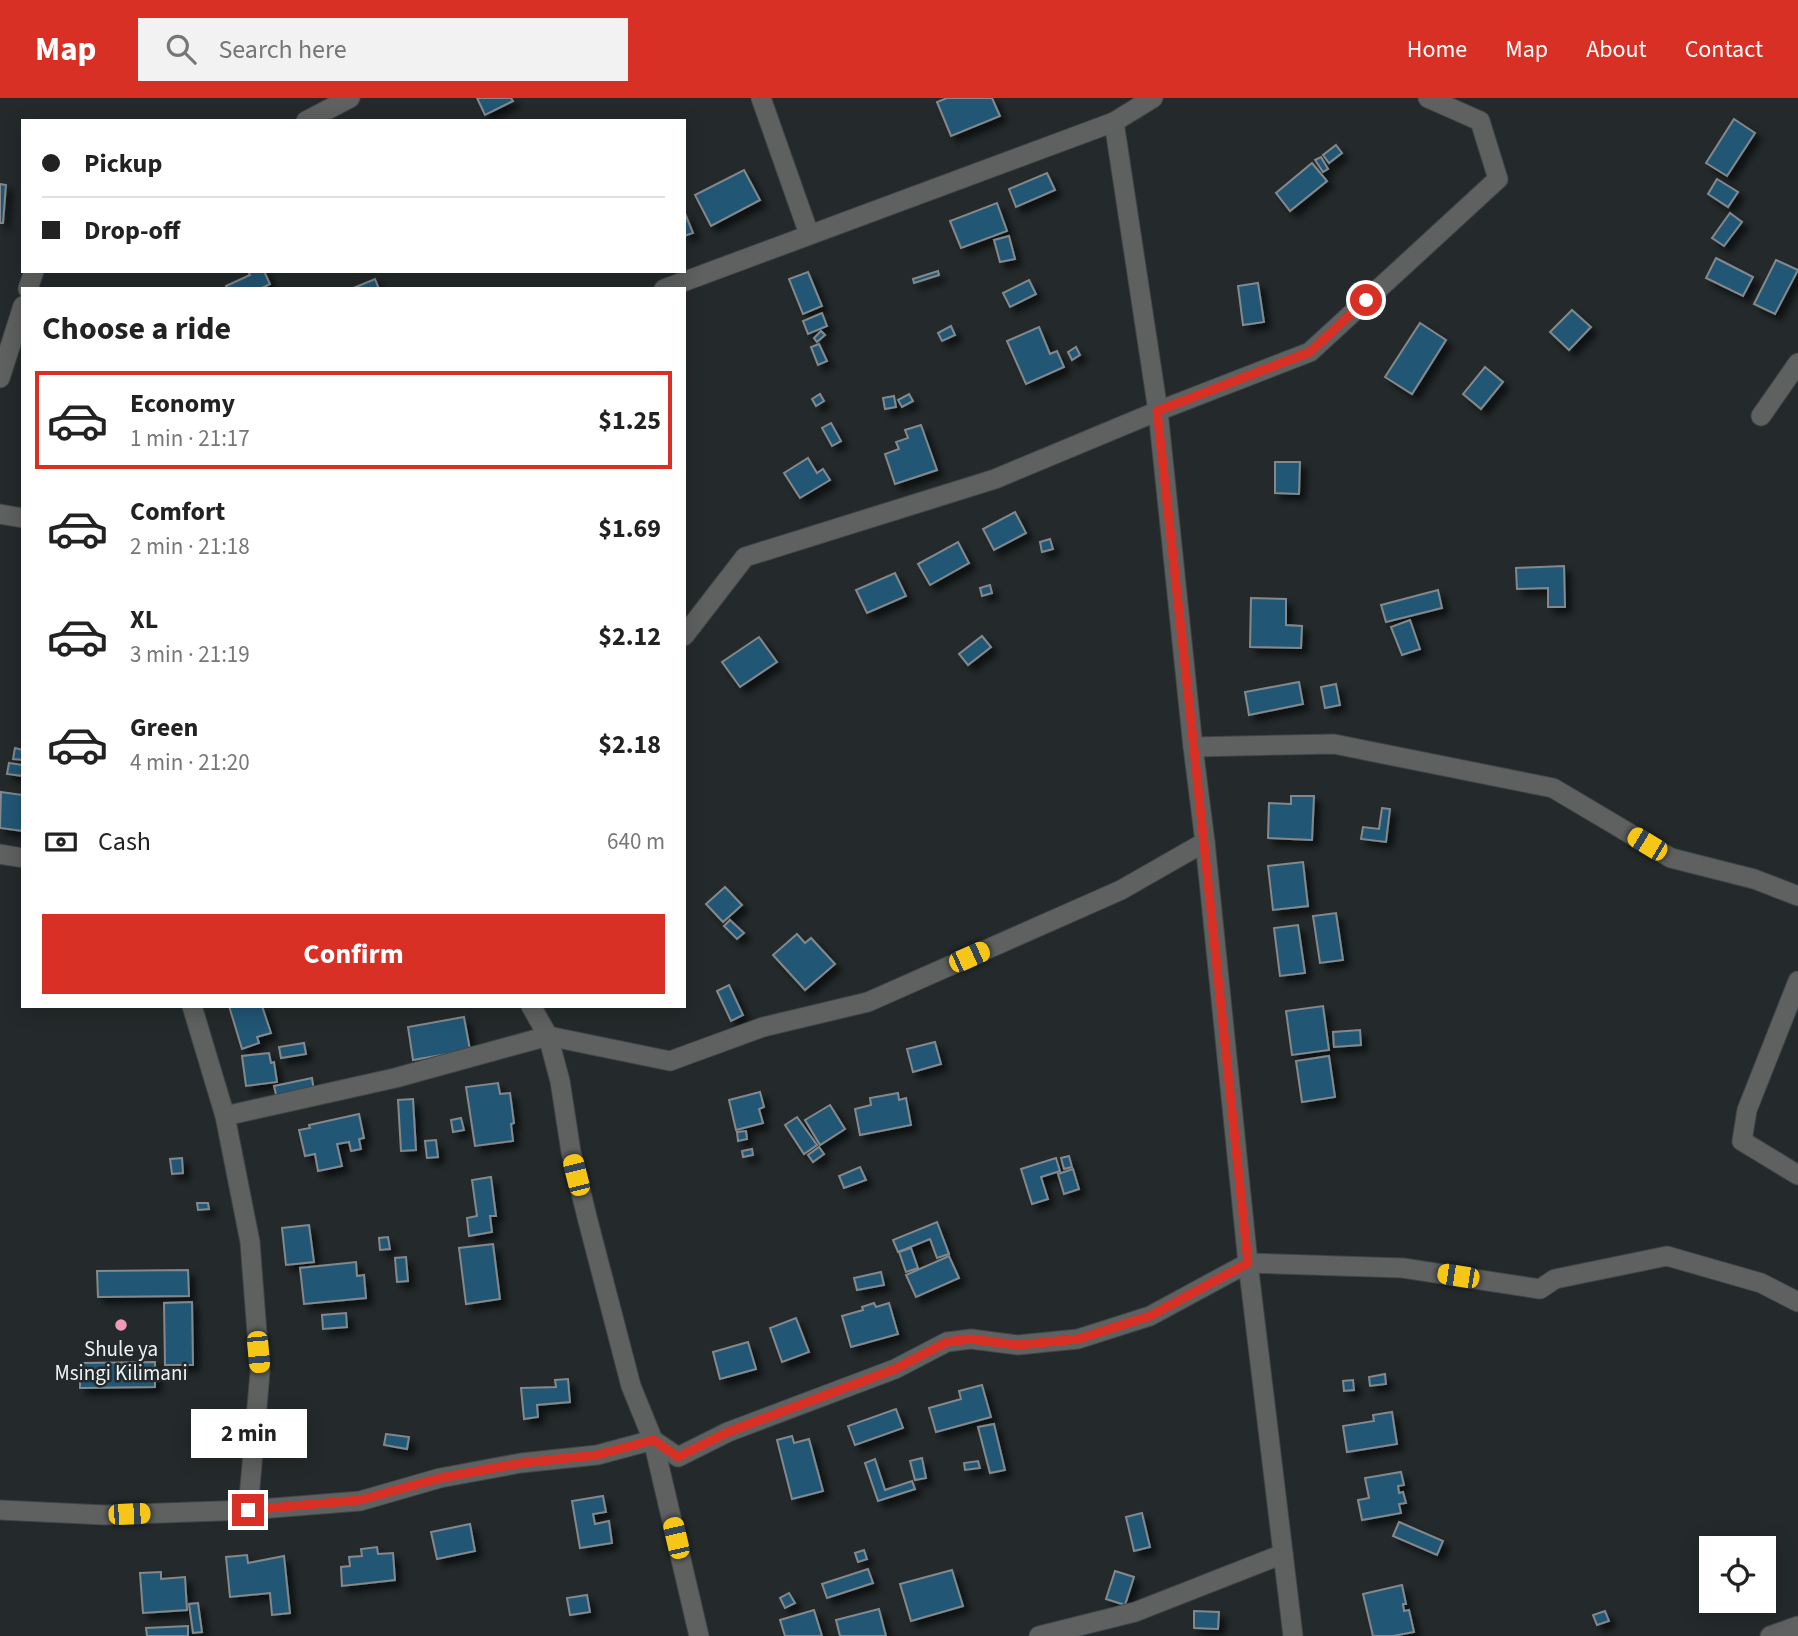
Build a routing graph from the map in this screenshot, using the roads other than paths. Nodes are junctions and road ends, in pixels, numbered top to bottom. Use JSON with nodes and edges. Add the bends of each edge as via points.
{"nodes":[{"id":1,"x":350,"y":98,"type":"edge"},
{"id":2,"x":761,"y":98,"type":"edge"},
{"id":3,"x":1153,"y":98,"type":"edge"},
{"id":4,"x":1428,"y":98,"type":"edge"},
{"id":5,"x":310,"y":119,"type":"edge"},
{"id":6,"x":1114,"y":122,"type":"junction"},
{"id":7,"x":809,"y":234,"type":"junction"},
{"id":8,"x":669,"y":287,"type":"edge"},
{"id":9,"x":21,"y":312,"type":"edge"},
{"id":10,"x":1798,"y":363,"type":"edge"},
{"id":11,"x":0,"y":378,"type":"edge"},
{"id":12,"x":1157,"y":411,"type":"junction"},
{"id":13,"x":1761,"y":416,"type":"dead end"},
{"id":14,"x":0,"y":514,"type":"edge"},
{"id":15,"x":21,"y":518,"type":"edge"},
{"id":16,"x":686,"y":633,"type":"edge"},
{"id":17,"x":1193,"y":747,"type":"junction"},
{"id":18,"x":1205,"y":842,"type":"junction"},
{"id":19,"x":0,"y":854,"type":"edge"},
{"id":20,"x":21,"y":858,"type":"edge"},
{"id":21,"x":1798,"y":896,"type":"edge"},
{"id":22,"x":1798,"y":981,"type":"edge"},
{"id":23,"x":193,"y":1008,"type":"edge"},
{"id":24,"x":532,"y":1008,"type":"edge"},
{"id":25,"x":548,"y":1036,"type":"junction"},
{"id":26,"x":225,"y":1116,"type":"junction"},
{"id":27,"x":1798,"y":1175,"type":"edge"},
{"id":28,"x":1248,"y":1263,"type":"junction"},
{"id":29,"x":1798,"y":1302,"type":"edge"},
{"id":30,"x":653,"y":1440,"type":"junction"},
{"id":31,"x":0,"y":1510,"type":"edge"},
{"id":32,"x":248,"y":1510,"type":"junction"},
{"id":33,"x":1283,"y":1554,"type":"junction"},
{"id":34,"x":1798,"y":1626,"type":"edge"},
{"id":35,"x":699,"y":1636,"type":"edge"},
{"id":36,"x":1039,"y":1636,"type":"edge"},
{"id":37,"x":1293,"y":1636,"type":"edge"},
{"id":38,"x":1770,"y":1636,"type":"edge"}],
"edges":[{"from":1,"to":5,"type":"street"},
{"from":2,"to":7,"type":"street"},
{"from":3,"to":6,"type":"street"},
{"from":4,"to":12,"type":"street","via":[[1480,121],[1498,179],[1310,352]]},
{"from":6,"to":7,"type":"street"},
{"from":6,"to":12,"type":"street"},
{"from":7,"to":8,"type":"street"},
{"from":9,"to":11,"type":"street"},
{"from":10,"to":13,"type":"street"},
{"from":12,"to":16,"type":"street","via":[[995,479],[746,557]]},
{"from":12,"to":17,"type":"street"},
{"from":14,"to":15,"type":"street"},
{"from":17,"to":18,"type":"street"},
{"from":17,"to":21,"type":"street","via":[[1334,744],[1553,788],[1671,858],[1754,878]]},
{"from":18,"to":25,"type":"street","via":[[1121,890],[868,1002],[763,1027],[670,1061]]},
{"from":18,"to":28,"type":"street"},
{"from":19,"to":20,"type":"street"},
{"from":22,"to":27,"type":"street","via":[[1747,1110],[1742,1142]]},
{"from":23,"to":26,"type":"street"},
{"from":24,"to":25,"type":"street"},
{"from":25,"to":26,"type":"street","via":[[395,1078]]},
{"from":25,"to":30,"type":"street","via":[[587,1221],[631,1386]]},
{"from":26,"to":32,"type":"street","via":[[250,1242],[260,1372]]},
{"from":28,"to":29,"type":"street","via":[[1403,1268],[1540,1289],[1555,1279],[1667,1256],[1761,1283]]},
{"from":28,"to":30,"type":"street","via":[[1150,1316],[1117,1328],[1078,1339],[1018,1345],[971,1339],[947,1342],[895,1369],[728,1432],[678,1457]]},
{"from":28,"to":33,"type":"street"},
{"from":30,"to":32,"type":"street","via":[[597,1455],[440,1478],[360,1500]]},
{"from":30,"to":35,"type":"street"},
{"from":31,"to":32,"type":"street","via":[[105,1515]]},
{"from":33,"to":36,"type":"street","via":[[1135,1612]]},
{"from":33,"to":37,"type":"street"},
{"from":34,"to":38,"type":"street"}]}
